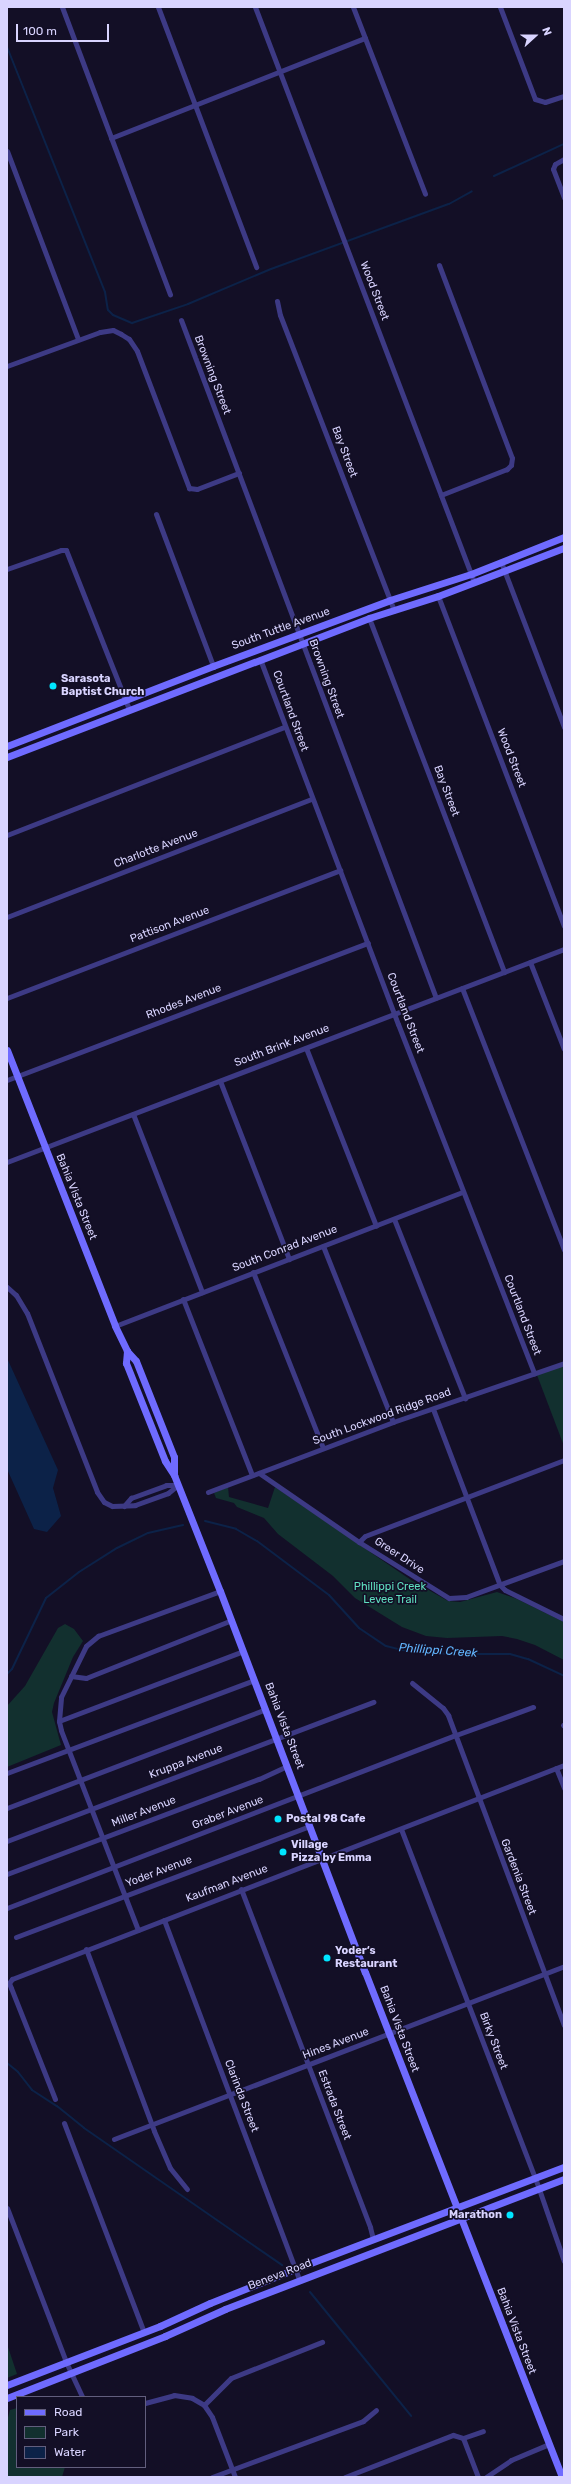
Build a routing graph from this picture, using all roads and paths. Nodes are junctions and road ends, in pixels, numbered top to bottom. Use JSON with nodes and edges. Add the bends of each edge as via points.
{"nodes":[{"id":1,"x":62,"y":7,"type":"edge"},
{"id":2,"x":158,"y":7,"type":"edge"},
{"id":3,"x":255,"y":7,"type":"edge"},
{"id":4,"x":353,"y":7,"type":"edge"},
{"id":5,"x":500,"y":7,"type":"edge"},
{"id":6,"x":365,"y":38,"type":"junction"},
{"id":7,"x":280,"y":72,"type":"junction"},
{"id":8,"x":564,"y":96,"type":"edge"},
{"id":9,"x":195,"y":106,"type":"junction"},
{"id":10,"x":111,"y":138,"type":"junction"},
{"id":11,"x":7,"y":151,"type":"edge"},
{"id":12,"x":564,"y":160,"type":"edge"},
{"id":13,"x":424,"y":194,"type":"dead end"},
{"id":14,"x":564,"y":198,"type":"edge"},
{"id":15,"x":439,"y":265,"type":"dead end"},
{"id":16,"x":256,"y":267,"type":"dead end"},
{"id":17,"x":170,"y":294,"type":"dead end"},
{"id":18,"x":277,"y":301,"type":"dead end"},
{"id":19,"x":181,"y":320,"type":"dead end"},
{"id":20,"x":78,"y":339,"type":"junction"},
{"id":21,"x":7,"y":366,"type":"edge"},
{"id":22,"x":238,"y":473,"type":"junction"},
{"id":23,"x":441,"y":495,"type":"junction"},
{"id":24,"x":156,"y":514,"type":"dead end"},
{"id":25,"x":564,"y":537,"type":"edge"},
{"id":26,"x":564,"y":548,"type":"edge"},
{"id":27,"x":501,"y":562,"type":"junction"},
{"id":28,"x":7,"y":569,"type":"edge"},
{"id":29,"x":505,"y":571,"type":"junction"},
{"id":30,"x":471,"y":574,"type":"junction"},
{"id":31,"x":474,"y":582,"type":"junction"},
{"id":32,"x":438,"y":596,"type":"junction"},
{"id":33,"x":390,"y":600,"type":"junction"},
{"id":34,"x":394,"y":611,"type":"junction"},
{"id":35,"x":369,"y":618,"type":"junction"},
{"id":36,"x":299,"y":634,"type":"junction"},
{"id":37,"x":301,"y":644,"type":"junction"},
{"id":38,"x":260,"y":659,"type":"junction"},
{"id":39,"x":213,"y":666,"type":"junction"},
{"id":40,"x":125,"y":700,"type":"junction"},
{"id":41,"x":129,"y":710,"type":"junction"},
{"id":42,"x":284,"y":727,"type":"junction"},
{"id":43,"x":564,"y":727,"type":"edge"},
{"id":44,"x":7,"y":746,"type":"edge"},
{"id":45,"x":7,"y":757,"type":"edge"},
{"id":46,"x":312,"y":800,"type":"junction"},
{"id":47,"x":7,"y":835,"type":"edge"},
{"id":48,"x":340,"y":870,"type":"junction"},
{"id":49,"x":7,"y":917,"type":"edge"},
{"id":50,"x":564,"y":926,"type":"edge"},
{"id":51,"x":368,"y":943,"type":"junction"},
{"id":52,"x":564,"y":949,"type":"edge"},
{"id":53,"x":530,"y":962,"type":"junction"},
{"id":54,"x":504,"y":972,"type":"junction"},
{"id":55,"x":462,"y":988,"type":"junction"},
{"id":56,"x":7,"y":998,"type":"edge"},
{"id":57,"x":436,"y":998,"type":"junction"},
{"id":58,"x":395,"y":1014,"type":"junction"},
{"id":59,"x":306,"y":1048,"type":"junction"},
{"id":60,"x":564,"y":1049,"type":"edge"},
{"id":61,"x":7,"y":1050,"type":"edge"},
{"id":62,"x":17,"y":1076,"type":"junction"},
{"id":63,"x":7,"y":1080,"type":"edge"},
{"id":64,"x":220,"y":1081,"type":"junction"},
{"id":65,"x":133,"y":1114,"type":"junction"},
{"id":66,"x":44,"y":1148,"type":"junction"},
{"id":67,"x":7,"y":1162,"type":"edge"},
{"id":68,"x":463,"y":1192,"type":"junction"},
{"id":69,"x":394,"y":1219,"type":"junction"},
{"id":70,"x":376,"y":1226,"type":"junction"},
{"id":71,"x":323,"y":1246,"type":"junction"},
{"id":72,"x":564,"y":1250,"type":"edge"},
{"id":73,"x":289,"y":1258,"type":"junction"},
{"id":74,"x":253,"y":1272,"type":"junction"},
{"id":75,"x":7,"y":1287,"type":"edge"},
{"id":76,"x":202,"y":1292,"type":"junction"},
{"id":77,"x":183,"y":1299,"type":"junction"},
{"id":78,"x":115,"y":1326,"type":"junction"},
{"id":79,"x":564,"y":1362,"type":"edge"},
{"id":80,"x":534,"y":1373,"type":"junction"},
{"id":81,"x":465,"y":1398,"type":"junction"},
{"id":82,"x":433,"y":1410,"type":"junction"},
{"id":83,"x":393,"y":1422,"type":"junction"},
{"id":84,"x":323,"y":1448,"type":"junction"},
{"id":85,"x":564,"y":1460,"type":"edge"},
{"id":86,"x":259,"y":1473,"type":"junction"},
{"id":87,"x":252,"y":1475,"type":"junction"},
{"id":88,"x":178,"y":1485,"type":"junction"},
{"id":89,"x":208,"y":1492,"type":"dead end"},
{"id":90,"x":466,"y":1496,"type":"junction"},
{"id":91,"x":359,"y":1542,"type":"junction"},
{"id":92,"x":564,"y":1561,"type":"edge"},
{"id":93,"x":500,"y":1585,"type":"junction"},
{"id":94,"x":220,"y":1591,"type":"junction"},
{"id":95,"x":564,"y":1619,"type":"edge"},
{"id":96,"x":232,"y":1620,"type":"junction"},
{"id":97,"x":243,"y":1651,"type":"junction"},
{"id":98,"x":71,"y":1676,"type":"junction"},
{"id":99,"x":254,"y":1680,"type":"junction"},
{"id":100,"x":412,"y":1683,"type":"dead end"},
{"id":101,"x":373,"y":1702,"type":"dead end"},
{"id":102,"x":533,"y":1707,"type":"dead end"},
{"id":103,"x":266,"y":1709,"type":"junction"},
{"id":104,"x":59,"y":1721,"type":"junction"},
{"id":105,"x":456,"y":1735,"type":"junction"},
{"id":106,"x":277,"y":1738,"type":"junction"},
{"id":107,"x":68,"y":1750,"type":"junction"},
{"id":108,"x":564,"y":1765,"type":"edge"},
{"id":109,"x":287,"y":1766,"type":"junction"},
{"id":110,"x":556,"y":1768,"type":"junction"},
{"id":111,"x":7,"y":1773,"type":"edge"},
{"id":112,"x":79,"y":1780,"type":"junction"},
{"id":113,"x":564,"y":1788,"type":"edge"},
{"id":114,"x":299,"y":1796,"type":"junction"},
{"id":115,"x":478,"y":1798,"type":"junction"},
{"id":116,"x":7,"y":1808,"type":"edge"},
{"id":117,"x":90,"y":1809,"type":"junction"},
{"id":118,"x":310,"y":1826,"type":"junction"},
{"id":119,"x":401,"y":1829,"type":"junction"},
{"id":120,"x":102,"y":1838,"type":"junction"},
{"id":121,"x":7,"y":1841,"type":"edge"},
{"id":122,"x":322,"y":1859,"type":"junction"},
{"id":123,"x":113,"y":1868,"type":"junction"},
{"id":124,"x":7,"y":1874,"type":"edge"},
{"id":125,"x":241,"y":1889,"type":"junction"},
{"id":126,"x":124,"y":1896,"type":"junction"},
{"id":127,"x":7,"y":1908,"type":"edge"},
{"id":128,"x":164,"y":1920,"type":"junction"},
{"id":129,"x":138,"y":1930,"type":"junction"},
{"id":130,"x":16,"y":1937,"type":"dead end"},
{"id":131,"x":86,"y":1949,"type":"junction"},
{"id":132,"x":564,"y":1966,"type":"edge"},
{"id":133,"x":544,"y":1974,"type":"junction"},
{"id":134,"x":468,"y":2003,"type":"junction"},
{"id":135,"x":564,"y":2025,"type":"edge"},
{"id":136,"x":389,"y":2034,"type":"junction"},
{"id":137,"x":308,"y":2065,"type":"junction"},
{"id":138,"x":230,"y":2094,"type":"junction"},
{"id":139,"x":55,"y":2099,"type":"dead end"},
{"id":140,"x":64,"y":2123,"type":"dead end"},
{"id":141,"x":152,"y":2124,"type":"junction"},
{"id":142,"x":114,"y":2139,"type":"dead end"},
{"id":143,"x":564,"y":2167,"type":"edge"},
{"id":144,"x":534,"y":2178,"type":"junction"},
{"id":145,"x":564,"y":2179,"type":"edge"},
{"id":146,"x":187,"y":2189,"type":"dead end"},
{"id":147,"x":539,"y":2189,"type":"junction"},
{"id":148,"x":7,"y":2208,"type":"edge"},
{"id":149,"x":457,"y":2208,"type":"junction"},
{"id":150,"x":461,"y":2220,"type":"junction"},
{"id":151,"x":373,"y":2239,"type":"junction"},
{"id":152,"x":564,"y":2261,"type":"edge"},
{"id":153,"x":295,"y":2269,"type":"junction"},
{"id":154,"x":299,"y":2280,"type":"junction"},
{"id":155,"x":144,"y":2332,"type":"junction"},
{"id":156,"x":148,"y":2342,"type":"junction"},
{"id":157,"x":322,"y":2342,"type":"dead end"},
{"id":158,"x":66,"y":2362,"type":"junction"},
{"id":159,"x":70,"y":2373,"type":"junction"},
{"id":160,"x":7,"y":2385,"type":"edge"},
{"id":161,"x":82,"y":2396,"type":"edge"},
{"id":162,"x":7,"y":2398,"type":"edge"},
{"id":163,"x":146,"y":2403,"type":"edge"},
{"id":164,"x":204,"y":2405,"type":"junction"},
{"id":165,"x":376,"y":2410,"type":"dead end"},
{"id":166,"x":483,"y":2431,"type":"dead end"},
{"id":167,"x":463,"y":2438,"type":"junction"},
{"id":168,"x":549,"y":2444,"type":"junction"},
{"id":169,"x":233,"y":2470,"type":"junction"},
{"id":170,"x":212,"y":2477,"type":"edge"},
{"id":171,"x":235,"y":2477,"type":"edge"},
{"id":172,"x":345,"y":2477,"type":"edge"},
{"id":173,"x":478,"y":2477,"type":"edge"},
{"id":174,"x":486,"y":2477,"type":"edge"},
{"id":175,"x":562,"y":2477,"type":"edge"}],
"edges":[{"from":1,"to":10,"type":"street"},
{"from":2,"to":9,"type":"street"},
{"from":3,"to":7,"type":"street","name":"Wood Street"},
{"from":4,"to":6,"type":"street"},
{"from":5,"to":8,"type":"street","via":[[534,96],[540,102]]},
{"from":6,"to":7,"type":"street"},
{"from":6,"to":13,"type":"street"},
{"from":7,"to":9,"type":"street"},
{"from":7,"to":23,"type":"street","name":"Wood Street"},
{"from":9,"to":10,"type":"street"},
{"from":9,"to":16,"type":"street"},
{"from":10,"to":17,"type":"street"},
{"from":11,"to":20,"type":"street"},
{"from":12,"to":14,"type":"street","via":[[554,166]]},
{"from":15,"to":23,"type":"street","via":[[512,458],[507,470]]},
{"from":18,"to":33,"type":"street","name":"Bay Street","via":[[280,315]]},
{"from":19,"to":22,"type":"street","name":"Browning Street"},
{"from":20,"to":21,"type":"street"},
{"from":20,"to":22,"type":"street","via":[[113,330],[133,344],[191,489]]},
{"from":22,"to":36,"type":"street","name":"Browning Street"},
{"from":23,"to":30,"type":"street","name":"Wood Street"},
{"from":24,"to":39,"type":"street"},
{"from":25,"to":27,"type":"main road","name":"South Tuttle Avenue"},
{"from":26,"to":29,"type":"main road","name":"South Tuttle Avenue"},
{"from":27,"to":29,"type":"street"},
{"from":27,"to":30,"type":"main road","name":"South Tuttle Avenue"},
{"from":28,"to":40,"type":"street","via":[[66,550]]},
{"from":29,"to":31,"type":"main road","name":"South Tuttle Avenue"},
{"from":29,"to":43,"type":"street"},
{"from":30,"to":31,"type":"street","name":"Wood Street"},
{"from":30,"to":33,"type":"main road","name":"South Tuttle Avenue"},
{"from":31,"to":32,"type":"main road","name":"South Tuttle Avenue"},
{"from":32,"to":34,"type":"main road","name":"South Tuttle Avenue"},
{"from":32,"to":50,"type":"street","name":"Wood Street"},
{"from":33,"to":34,"type":"street","name":"Bay Street"},
{"from":33,"to":36,"type":"main road","name":"South Tuttle Avenue"},
{"from":34,"to":35,"type":"main road","name":"South Tuttle Avenue"},
{"from":35,"to":37,"type":"main road","name":"South Tuttle Avenue"},
{"from":35,"to":54,"type":"street","name":"Bay Street"},
{"from":36,"to":37,"type":"street","name":"Browning Street"},
{"from":36,"to":39,"type":"main road","name":"South Tuttle Avenue"},
{"from":37,"to":38,"type":"main road","name":"South Tuttle Avenue"},
{"from":37,"to":57,"type":"street","name":"Browning Street"},
{"from":38,"to":41,"type":"main road","name":"South Tuttle Avenue"},
{"from":38,"to":42,"type":"street","name":"Courtland Street"},
{"from":39,"to":40,"type":"main road","name":"South Tuttle Avenue"},
{"from":40,"to":41,"type":"street"},
{"from":40,"to":44,"type":"main road","name":"South Tuttle Avenue"},
{"from":41,"to":45,"type":"main road","name":"South Tuttle Avenue"},
{"from":42,"to":46,"type":"street","name":"Courtland Street"},
{"from":42,"to":47,"type":"street"},
{"from":46,"to":48,"type":"street","name":"Courtland Street"},
{"from":46,"to":49,"type":"street","name":"Charlotte Avenue"},
{"from":48,"to":51,"type":"street","name":"Courtland Street"},
{"from":48,"to":56,"type":"street","name":"Pattison Avenue"},
{"from":51,"to":58,"type":"street","name":"Courtland Street"},
{"from":51,"to":62,"type":"street","name":"Rhodes Avenue"},
{"from":52,"to":53,"type":"street","name":"South Brink Avenue"},
{"from":53,"to":54,"type":"street","name":"South Brink Avenue"},
{"from":53,"to":60,"type":"street"},
{"from":54,"to":55,"type":"street","name":"South Brink Avenue"},
{"from":55,"to":57,"type":"street","name":"South Brink Avenue"},
{"from":55,"to":72,"type":"street"},
{"from":57,"to":58,"type":"street","name":"South Brink Avenue"},
{"from":58,"to":59,"type":"street","name":"South Brink Avenue"},
{"from":58,"to":68,"type":"street","name":"Courtland Street"},
{"from":59,"to":64,"type":"street","name":"South Brink Avenue"},
{"from":59,"to":70,"type":"street"},
{"from":61,"to":62,"type":"main road","name":"Bahia Vista Street"},
{"from":62,"to":63,"type":"street","name":"Rhodes Avenue"},
{"from":62,"to":66,"type":"main road","name":"Bahia Vista Street"},
{"from":64,"to":65,"type":"street","name":"South Brink Avenue"},
{"from":64,"to":73,"type":"street"},
{"from":65,"to":66,"type":"street","name":"South Brink Avenue"},
{"from":65,"to":76,"type":"street"},
{"from":66,"to":67,"type":"street","name":"South Brink Avenue"},
{"from":66,"to":78,"type":"main road","name":"Bahia Vista Street"},
{"from":68,"to":69,"type":"street","name":"South Conrad Avenue"},
{"from":68,"to":80,"type":"street","name":"Courtland Street"},
{"from":69,"to":70,"type":"street","name":"South Conrad Avenue"},
{"from":69,"to":81,"type":"street"},
{"from":70,"to":71,"type":"street","name":"South Conrad Avenue"},
{"from":71,"to":73,"type":"street","name":"South Conrad Avenue"},
{"from":71,"to":83,"type":"street"},
{"from":73,"to":74,"type":"street","name":"South Conrad Avenue"},
{"from":74,"to":76,"type":"street","name":"South Conrad Avenue"},
{"from":74,"to":84,"type":"street"},
{"from":75,"to":88,"type":"street","via":[[28,1313],[97,1492],[107,1504],[135,1505],[168,1493]]},
{"from":76,"to":77,"type":"street","name":"South Conrad Avenue"},
{"from":77,"to":78,"type":"street","name":"South Conrad Avenue"},
{"from":77,"to":87,"type":"street"},
{"from":78,"to":88,"type":"main road","name":"Bahia Vista Street","via":[[127,1351],[126,1363],[165,1461]]},
{"from":79,"to":80,"type":"street","name":"South Lockwood Ridge Road"},
{"from":80,"to":81,"type":"street","name":"South Lockwood Ridge Road"},
{"from":81,"to":82,"type":"street","name":"South Lockwood Ridge Road"},
{"from":82,"to":83,"type":"street","name":"South Lockwood Ridge Road"},
{"from":82,"to":90,"type":"street"},
{"from":83,"to":84,"type":"street","name":"South Lockwood Ridge Road"},
{"from":84,"to":86,"type":"street","name":"South Lockwood Ridge Road"},
{"from":85,"to":90,"type":"street"},
{"from":86,"to":87,"type":"street","name":"South Lockwood Ridge Road"},
{"from":86,"to":91,"type":"street","name":"Greer Drive"},
{"from":87,"to":89,"type":"street","name":"South Lockwood Ridge Road"},
{"from":88,"to":94,"type":"main road","name":"Bahia Vista Street"},
{"from":90,"to":91,"type":"street","via":[[365,1536]]},
{"from":90,"to":93,"type":"street"},
{"from":91,"to":93,"type":"street","name":"Greer Drive","via":[[449,1598],[466,1597]]},
{"from":92,"to":93,"type":"street","name":"Greer Drive"},
{"from":93,"to":95,"type":"street","via":[[505,1590]]},
{"from":94,"to":96,"type":"main road","name":"Bahia Vista Street"},
{"from":94,"to":98,"type":"street","via":[[103,1634],[86,1646]]},
{"from":96,"to":97,"type":"main road","name":"Bahia Vista Street"},
{"from":96,"to":98,"type":"street","via":[[86,1678]]},
{"from":97,"to":99,"type":"main road","name":"Bahia Vista Street"},
{"from":97,"to":104,"type":"street"},
{"from":98,"to":104,"type":"street","via":[[61,1697]]},
{"from":99,"to":103,"type":"main road","name":"Bahia Vista Street"},
{"from":99,"to":107,"type":"street"},
{"from":100,"to":105,"type":"street","via":[[443,1708]]},
{"from":101,"to":106,"type":"street","name":"Kruppa Avenue"},
{"from":102,"to":105,"type":"street","name":"Graber Avenue"},
{"from":103,"to":106,"type":"main road","name":"Bahia Vista Street"},
{"from":103,"to":112,"type":"street"},
{"from":104,"to":107,"type":"street"},
{"from":105,"to":114,"type":"street","name":"Graber Avenue"},
{"from":105,"to":115,"type":"street","name":"Gardenia Street"},
{"from":106,"to":109,"type":"main road","name":"Bahia Vista Street"},
{"from":106,"to":117,"type":"street","name":"Kruppa Avenue"},
{"from":107,"to":111,"type":"street"},
{"from":107,"to":112,"type":"street"},
{"from":108,"to":110,"type":"street","name":"Kaufman Avenue"},
{"from":109,"to":114,"type":"main road","name":"Bahia Vista Street"},
{"from":109,"to":120,"type":"street","name":"Miller Avenue"},
{"from":110,"to":113,"type":"street"},
{"from":110,"to":115,"type":"street","name":"Kaufman Avenue"},
{"from":112,"to":116,"type":"street"},
{"from":112,"to":117,"type":"street"},
{"from":114,"to":118,"type":"main road","name":"Bahia Vista Street"},
{"from":114,"to":123,"type":"street","name":"Graber Avenue"},
{"from":115,"to":119,"type":"street","name":"Kaufman Avenue"},
{"from":115,"to":133,"type":"street","name":"Gardenia Street"},
{"from":117,"to":120,"type":"street"},
{"from":117,"to":121,"type":"street","name":"Kruppa Avenue"},
{"from":118,"to":122,"type":"main road","name":"Bahia Vista Street"},
{"from":118,"to":126,"type":"street","name":"Yoder Avenue"},
{"from":119,"to":122,"type":"street","name":"Kaufman Avenue"},
{"from":119,"to":134,"type":"street","name":"Birky Street"},
{"from":120,"to":123,"type":"street"},
{"from":120,"to":124,"type":"street","name":"Miller Avenue"},
{"from":122,"to":125,"type":"street","name":"Kaufman Avenue"},
{"from":122,"to":136,"type":"main road","name":"Bahia Vista Street"},
{"from":123,"to":126,"type":"street"},
{"from":123,"to":127,"type":"street","name":"Graber Avenue"},
{"from":125,"to":128,"type":"street","name":"Kaufman Avenue"},
{"from":125,"to":137,"type":"street","name":"Estrada Street"},
{"from":126,"to":129,"type":"street"},
{"from":126,"to":130,"type":"street","name":"Yoder Avenue"},
{"from":128,"to":129,"type":"street","name":"Kaufman Avenue"},
{"from":128,"to":138,"type":"street","name":"Clarinda Street"},
{"from":129,"to":131,"type":"street","name":"Kaufman Avenue"},
{"from":131,"to":139,"type":"street","name":"Kaufman Avenue","via":[[14,1977],[10,1981]]},
{"from":131,"to":141,"type":"street"},
{"from":132,"to":133,"type":"street","name":"Hines Avenue"},
{"from":133,"to":134,"type":"street","name":"Hines Avenue"},
{"from":133,"to":135,"type":"street","name":"Gardenia Street"},
{"from":134,"to":136,"type":"street","name":"Hines Avenue"},
{"from":134,"to":144,"type":"street","name":"Birky Street"},
{"from":136,"to":137,"type":"street","name":"Hines Avenue"},
{"from":136,"to":149,"type":"main road","name":"Bahia Vista Street"},
{"from":137,"to":138,"type":"street","name":"Hines Avenue"},
{"from":137,"to":151,"type":"street","name":"Estrada Street"},
{"from":138,"to":141,"type":"street","name":"Hines Avenue"},
{"from":138,"to":153,"type":"street","name":"Clarinda Street"},
{"from":140,"to":155,"type":"street"},
{"from":141,"to":142,"type":"street","name":"Hines Avenue"},
{"from":141,"to":146,"type":"street","via":[[170,2168]]},
{"from":143,"to":144,"type":"main road","name":"Beneva Road"},
{"from":144,"to":147,"type":"street","name":"Birky Street"},
{"from":144,"to":149,"type":"main road","name":"Beneva Road"},
{"from":145,"to":147,"type":"main road","name":"Beneva Road"},
{"from":147,"to":150,"type":"main road","name":"Beneva Road"},
{"from":147,"to":152,"type":"street","name":"Birky Street"},
{"from":148,"to":158,"type":"street"},
{"from":149,"to":150,"type":"main road","name":"Bahia Vista Street"},
{"from":149,"to":151,"type":"main road","name":"Beneva Road"},
{"from":150,"to":154,"type":"main road","name":"Beneva Road"},
{"from":150,"to":168,"type":"main road","name":"Bahia Vista Street"},
{"from":151,"to":153,"type":"main road","name":"Beneva Road"},
{"from":153,"to":154,"type":"street","name":"Clarinda Street"},
{"from":153,"to":155,"type":"main road","name":"Beneva Road"},
{"from":154,"to":156,"type":"main road","name":"Beneva Road"},
{"from":155,"to":156,"type":"main road"},
{"from":155,"to":158,"type":"main road","name":"Beneva Road"},
{"from":156,"to":159,"type":"main road","name":"Beneva Road"},
{"from":157,"to":164,"type":"street","via":[[232,2378]]},
{"from":158,"to":159,"type":"street"},
{"from":158,"to":160,"type":"main road","name":"Beneva Road"},
{"from":159,"to":161,"type":"street"},
{"from":159,"to":162,"type":"main road","name":"Beneva Road"},
{"from":163,"to":164,"type":"street","via":[[174,2395],[192,2398]]},
{"from":164,"to":169,"type":"street","via":[[212,2417]]},
{"from":165,"to":169,"type":"street","via":[[363,2421]]},
{"from":166,"to":167,"type":"street"},
{"from":167,"to":172,"type":"street","via":[[453,2435]]},
{"from":167,"to":173,"type":"street"},
{"from":168,"to":174,"type":"street","via":[[511,2460]]},
{"from":168,"to":175,"type":"main road","name":"Bahia Vista Street"},
{"from":169,"to":170,"type":"street"},
{"from":169,"to":171,"type":"street"}]}
